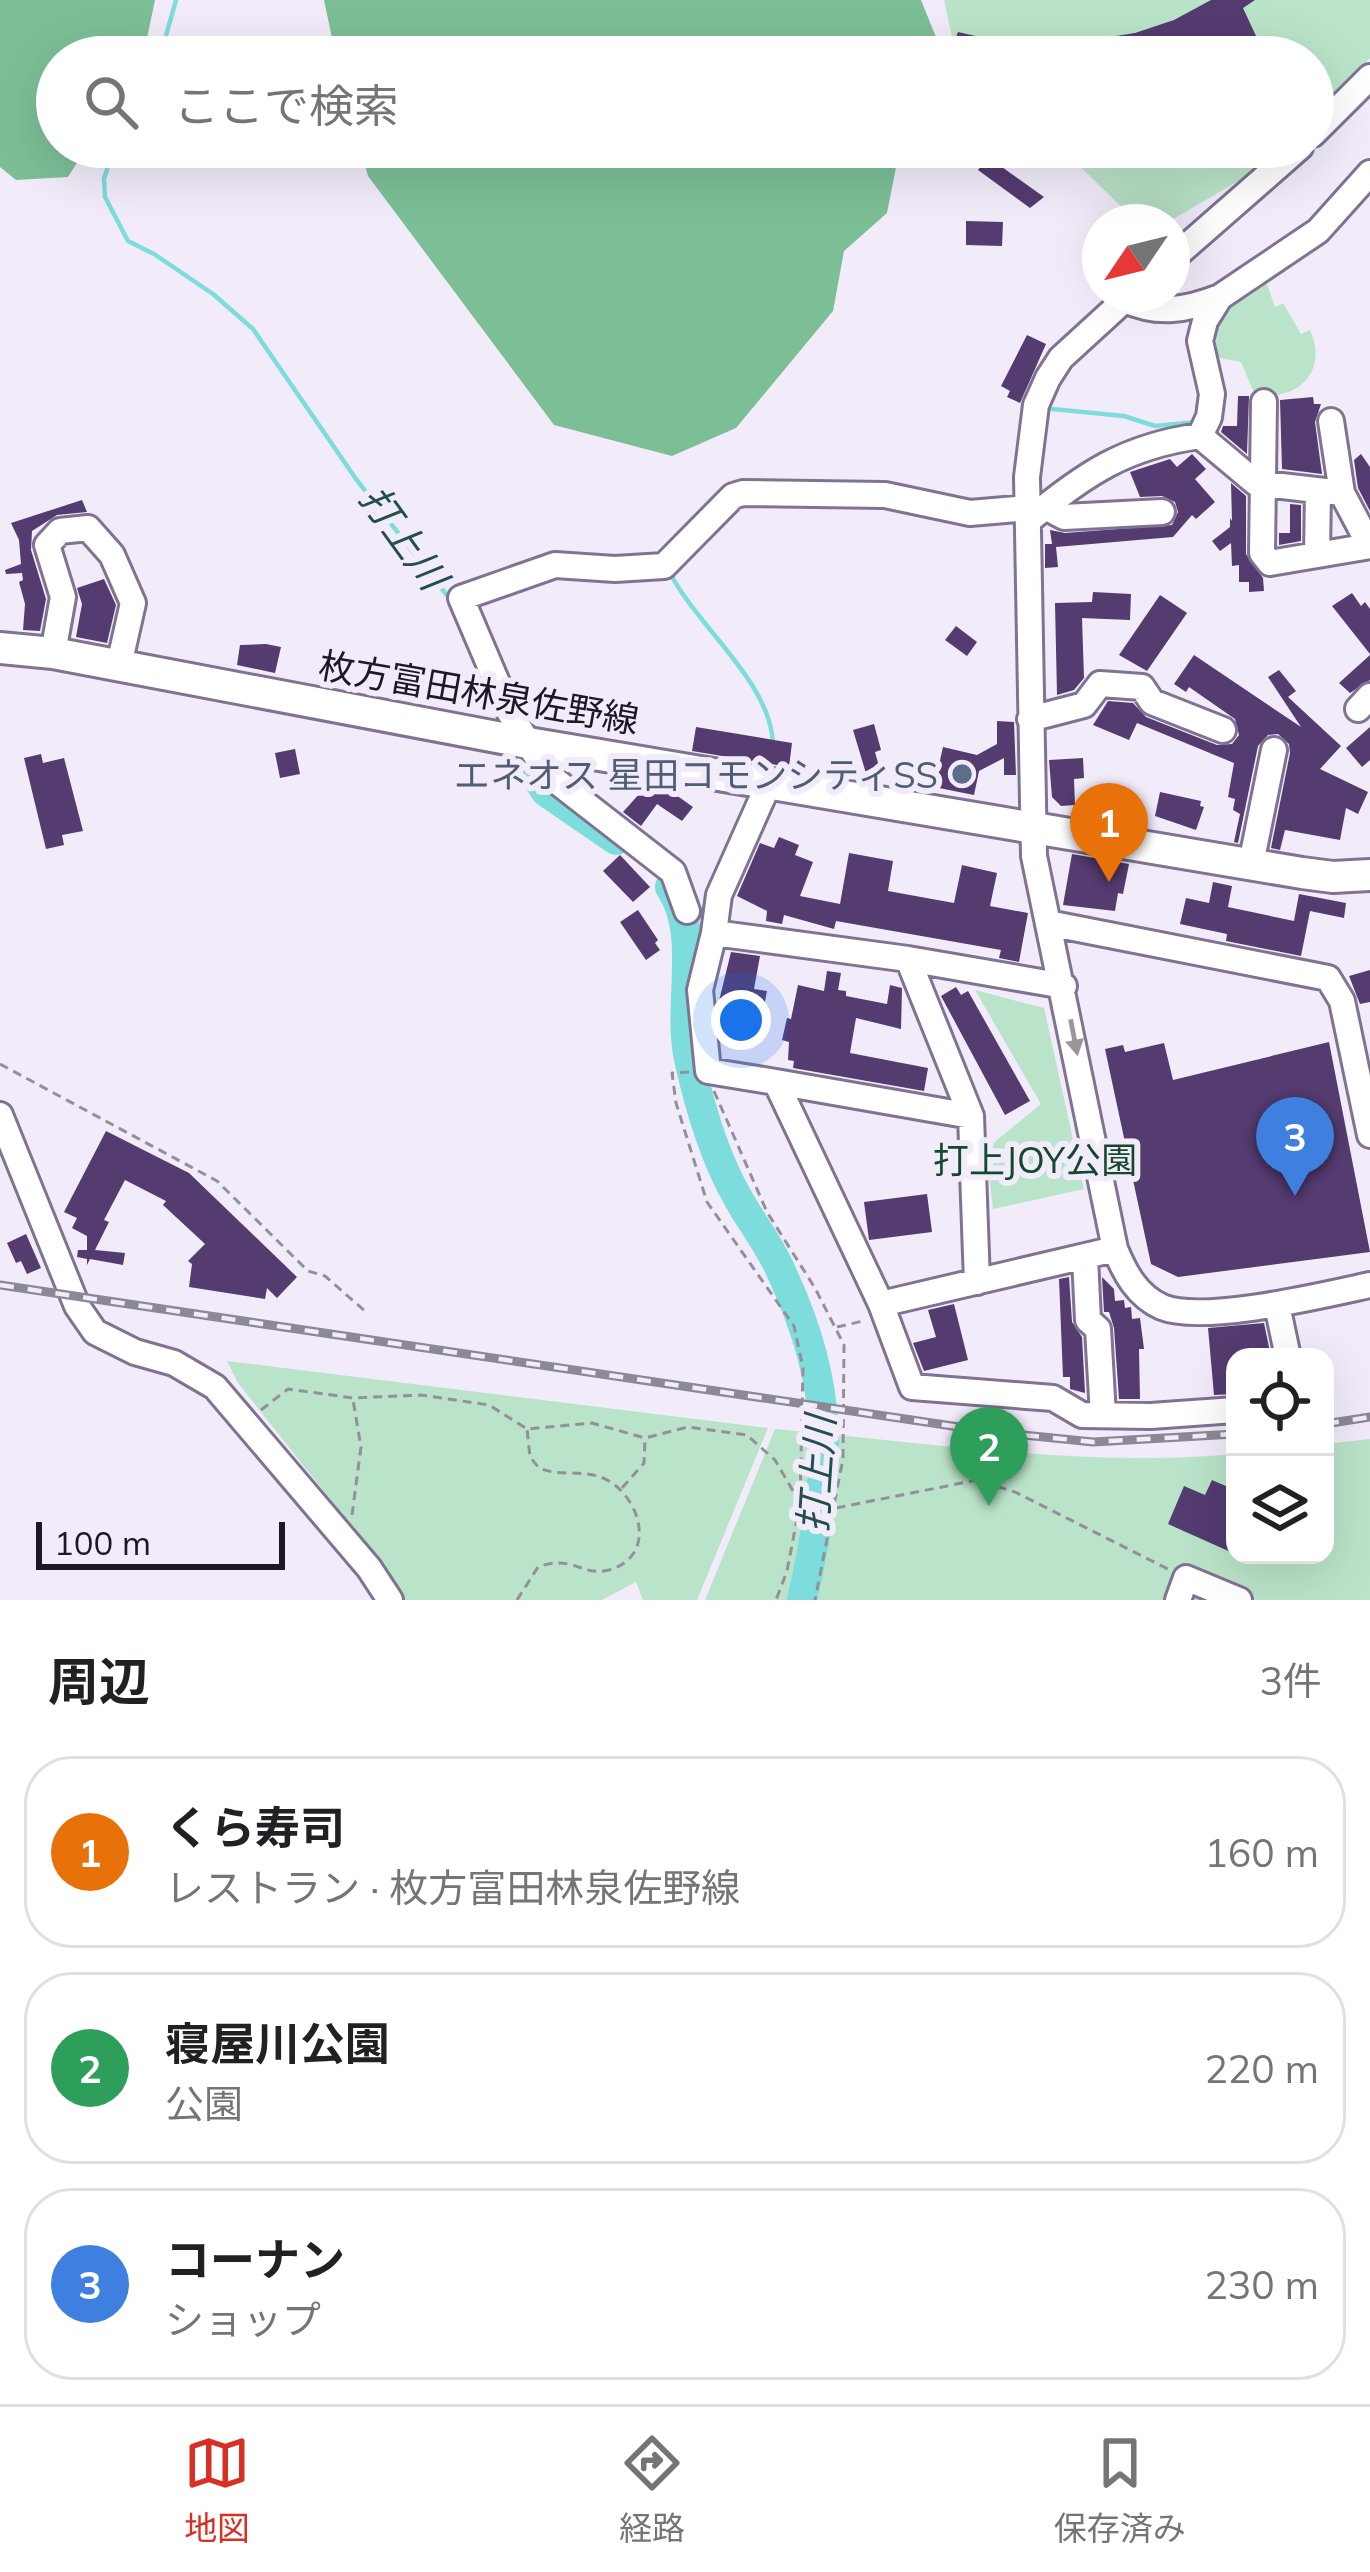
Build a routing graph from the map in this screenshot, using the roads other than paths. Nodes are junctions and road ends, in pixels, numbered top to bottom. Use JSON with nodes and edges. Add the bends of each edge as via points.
{"nodes":[{"id":1,"x":1370,"y":76,"type":"edge"},
{"id":2,"x":1334,"y":113,"type":"edge"},
{"id":3,"x":1276,"y":168,"type":"edge"},
{"id":4,"x":1370,"y":173,"type":"edge"},
{"id":5,"x":1190,"y":243,"type":"edge"},
{"id":6,"x":1220,"y":297,"type":"junction"},
{"id":7,"x":1190,"y":308,"type":"edge"},
{"id":8,"x":1112,"y":312,"type":"edge"},
{"id":9,"x":1264,"y":402,"type":"dead end"},
{"id":10,"x":1331,"y":421,"type":"dead end"},
{"id":11,"x":1200,"y":436,"type":"junction"},
{"id":12,"x":1264,"y":484,"type":"junction"},
{"id":13,"x":1330,"y":492,"type":"junction"},
{"id":14,"x":1034,"y":512,"type":"junction"},
{"id":15,"x":1162,"y":512,"type":"dead end"},
{"id":16,"x":1370,"y":546,"type":"edge"},
{"id":17,"x":1317,"y":555,"type":"junction"},
{"id":18,"x":0,"y":648,"type":"edge"},
{"id":19,"x":53,"y":653,"type":"junction"},
{"id":20,"x":119,"y":665,"type":"junction"},
{"id":21,"x":1030,"y":719,"type":"junction"},
{"id":22,"x":1222,"y":730,"type":"dead end"},
{"id":23,"x":528,"y":743,"type":"junction"},
{"id":24,"x":1274,"y":749,"type":"dead end"},
{"id":25,"x":769,"y":783,"type":"junction"},
{"id":26,"x":1033,"y":825,"type":"junction"},
{"id":27,"x":1251,"y":864,"type":"junction"},
{"id":28,"x":1370,"y":874,"type":"edge"},
{"id":29,"x":688,"y":911,"type":"dead end"},
{"id":30,"x":1048,"y":923,"type":"junction"},
{"id":31,"x":714,"y":933,"type":"junction"},
{"id":32,"x":908,"y":959,"type":"junction"},
{"id":33,"x":1064,"y":986,"type":"junction"},
{"id":34,"x":776,"y":1082,"type":"junction"},
{"id":35,"x":0,"y":1115,"type":"edge"},
{"id":36,"x":971,"y":1116,"type":"junction"},
{"id":37,"x":1370,"y":1136,"type":"edge"},
{"id":38,"x":1115,"y":1250,"type":"junction"},
{"id":39,"x":1085,"y":1257,"type":"junction"},
{"id":40,"x":977,"y":1282,"type":"junction"},
{"id":41,"x":1370,"y":1285,"type":"edge"},
{"id":42,"x":1277,"y":1305,"type":"junction"},
{"id":43,"x":883,"y":1310,"type":"junction"},
{"id":44,"x":1286,"y":1348,"type":"edge"},
{"id":45,"x":1226,"y":1410,"type":"edge"},
{"id":46,"x":1103,"y":1415,"type":"junction"},
{"id":47,"x":1182,"y":1589,"type":"edge"},
{"id":48,"x":390,"y":1600,"type":"edge"},
{"id":49,"x":1239,"y":1600,"type":"edge"}],
"edges":[{"from":1,"to":2,"type":"street"},
{"from":3,"to":5,"type":"street"},
{"from":4,"to":6,"type":"street","via":[[1318,231]]},
{"from":6,"to":7,"type":"street"},
{"from":6,"to":11,"type":"street","via":[[1200,341],[1212,394]]},
{"from":8,"to":14,"type":"street","via":[[1061,358],[1036,405]]},
{"from":9,"to":12,"type":"street"},
{"from":10,"to":13,"type":"street"},
{"from":11,"to":12,"type":"street"},
{"from":11,"to":14,"type":"street","via":[[1118,456]]},
{"from":12,"to":13,"type":"street"},
{"from":12,"to":17,"type":"street","via":[[1262,553],[1270,562]]},
{"from":13,"to":16,"type":"street"},
{"from":13,"to":17,"type":"street"},
{"from":14,"to":15,"type":"street"},
{"from":14,"to":21,"type":"street"},
{"from":14,"to":23,"type":"street","via":[[970,513],[885,495],[743,493],[664,566],[555,565],[461,598]]},
{"from":16,"to":17,"type":"street"},
{"from":18,"to":19,"type":"main road","name":"枚方富田林泉佐野線"},
{"from":19,"to":20,"type":"main road","name":"枚方富田林泉佐野線"},
{"from":19,"to":20,"type":"street","via":[[63,597],[46,544],[60,531],[88,528],[112,555],[133,603]]},
{"from":20,"to":23,"type":"main road","name":"枚方富田林泉佐野線"},
{"from":21,"to":22,"type":"street","via":[[1084,704],[1100,684],[1142,687],[1152,702]]},
{"from":21,"to":26,"type":"street"},
{"from":23,"to":25,"type":"main road","name":"枚方富田林泉佐野線"},
{"from":23,"to":29,"type":"street","via":[[548,774],[674,872]]},
{"from":24,"to":27,"type":"street"},
{"from":25,"to":26,"type":"main road","name":"枚方富田林泉佐野線"},
{"from":25,"to":31,"type":"street","via":[[719,895]]},
{"from":26,"to":27,"type":"main road","name":"枚方富田林泉佐野線"},
{"from":26,"to":30,"type":"street"},
{"from":27,"to":28,"type":"main road","name":"枚方富田林泉佐野線","via":[[1333,877]]},
{"from":30,"to":33,"type":"street"},
{"from":30,"to":37,"type":"street","via":[[1328,978],[1342,1001]]},
{"from":31,"to":32,"type":"street"},
{"from":31,"to":34,"type":"street","via":[[700,990],[708,1071]]},
{"from":32,"to":33,"type":"street"},
{"from":32,"to":36,"type":"street"},
{"from":33,"to":38,"type":"street","one_way":true},
{"from":34,"to":36,"type":"street"},
{"from":34,"to":43,"type":"street"},
{"from":35,"to":48,"type":"street","via":[[77,1306],[95,1332],[214,1387]]},
{"from":36,"to":40,"type":"street"},
{"from":38,"to":39,"type":"street"},
{"from":38,"to":42,"type":"street","via":[[1124,1272],[1157,1305],[1179,1312]]},
{"from":39,"to":40,"type":"street"},
{"from":39,"to":46,"type":"street"},
{"from":40,"to":43,"type":"street"},
{"from":41,"to":42,"type":"street"},
{"from":42,"to":44,"type":"street"},
{"from":43,"to":46,"type":"street","via":[[912,1387],[1053,1398],[1082,1415]]},
{"from":45,"to":46,"type":"street"},
{"from":47,"to":49,"type":"street"}]}
